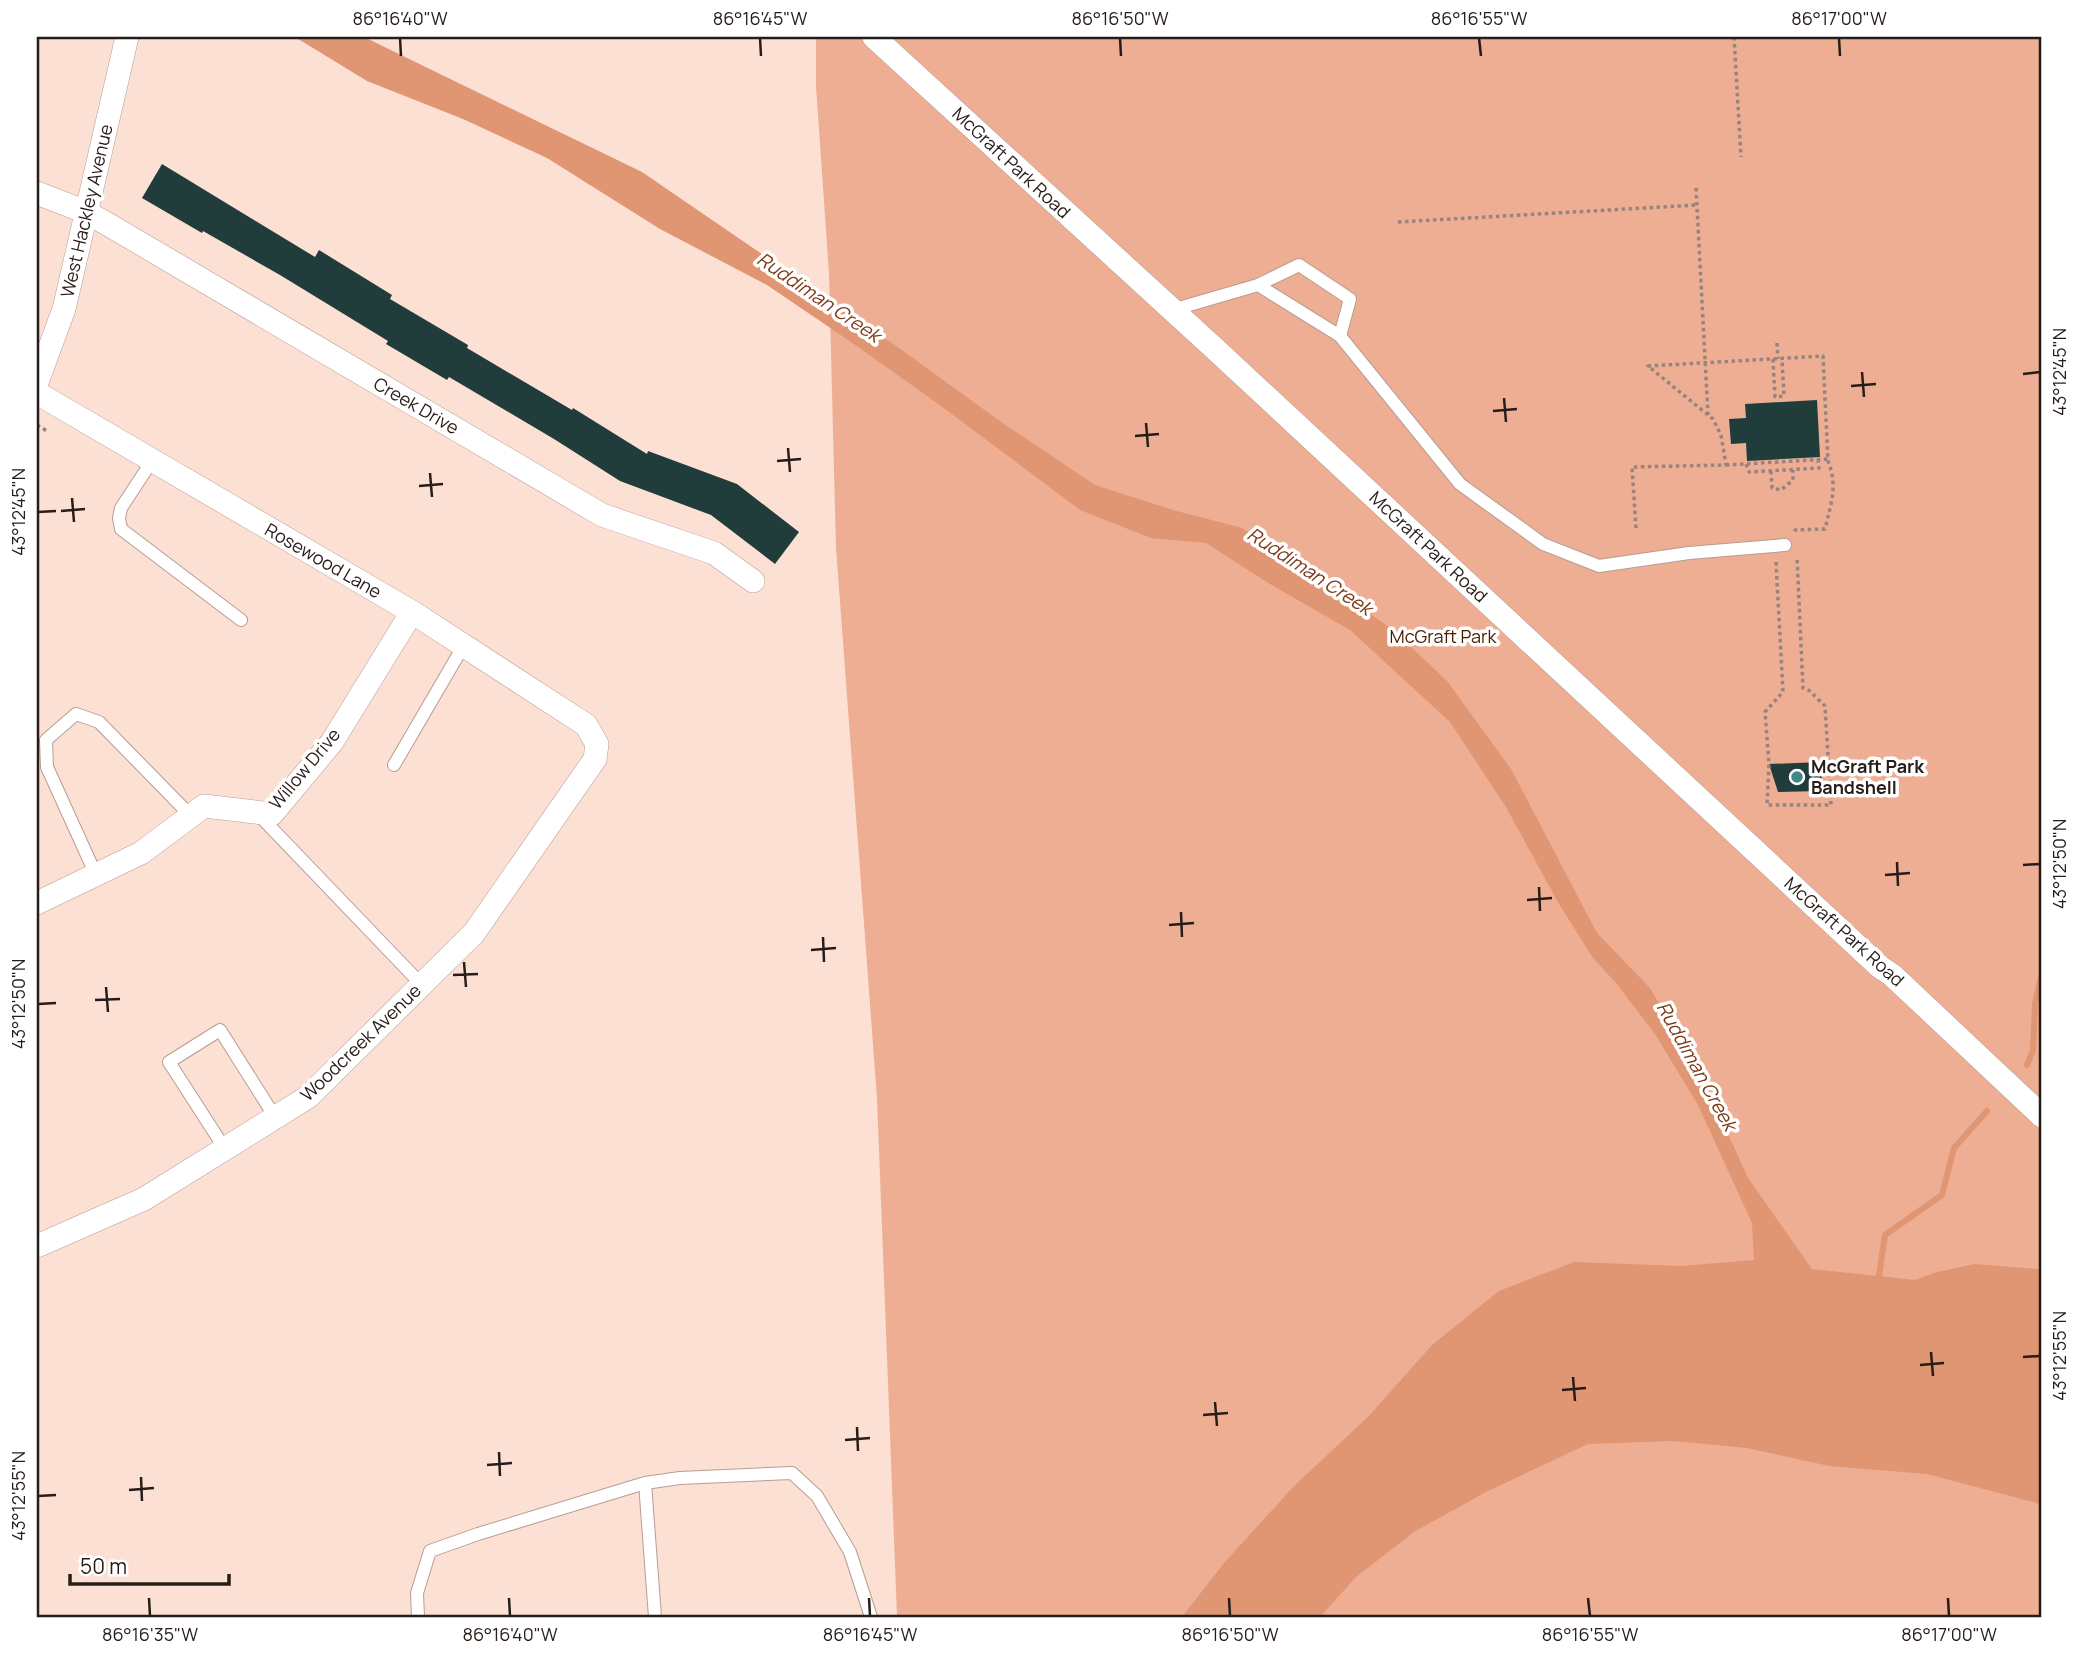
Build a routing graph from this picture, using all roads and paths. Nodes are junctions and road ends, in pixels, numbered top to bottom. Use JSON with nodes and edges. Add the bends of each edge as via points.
{"nodes":[{"id":1,"x":127,"y":37,"type":"edge"},
{"id":2,"x":874,"y":37,"type":"edge"},
{"id":3,"x":1734,"y":37,"type":"edge"},
{"id":4,"x":1741,"y":157,"type":"dead end"},
{"id":5,"x":1696,"y":188,"type":"dead end"},
{"id":6,"x":37,"y":194,"type":"edge"},
{"id":7,"x":1697,"y":205,"type":"junction"},
{"id":8,"x":86,"y":212,"type":"junction"},
{"id":9,"x":1398,"y":222,"type":"dead end"},
{"id":10,"x":1258,"y":285,"type":"junction"},
{"id":11,"x":1172,"y":310,"type":"junction"},
{"id":12,"x":1340,"y":336,"type":"junction"},
{"id":13,"x":1777,"y":343,"type":"dead end"},
{"id":14,"x":1778,"y":359,"type":"junction"},
{"id":15,"x":1706,"y":363,"type":"junction"},
{"id":16,"x":37,"y":382,"type":"edge"},
{"id":17,"x":37,"y":393,"type":"edge"},
{"id":18,"x":1708,"y":415,"type":"junction"},
{"id":19,"x":37,"y":425,"type":"edge"},
{"id":20,"x":47,"y":431,"type":"dead end"},
{"id":21,"x":1829,"y":459,"type":"junction"},
{"id":22,"x":1818,"y":460,"type":"junction"},
{"id":23,"x":152,"y":461,"type":"junction"},
{"id":24,"x":1746,"y":464,"type":"junction"},
{"id":25,"x":1726,"y":465,"type":"junction"},
{"id":26,"x":1793,"y":470,"type":"junction"},
{"id":27,"x":1771,"y":471,"type":"junction"},
{"id":28,"x":1636,"y":528,"type":"dead end"},
{"id":29,"x":1785,"y":542,"type":"junction"},
{"id":30,"x":1797,"y":557,"type":"dead end"},
{"id":31,"x":753,"y":581,"type":"dead end"},
{"id":32,"x":412,"y":612,"type":"junction"},
{"id":33,"x":241,"y":620,"type":"dead end"},
{"id":34,"x":464,"y":645,"type":"junction"},
{"id":35,"x":597,"y":744,"type":"joint"},
{"id":36,"x":394,"y":765,"type":"dead end"},
{"id":37,"x":256,"y":812,"type":"junction"},
{"id":38,"x":191,"y":816,"type":"junction"},
{"id":39,"x":96,"y":875,"type":"junction"},
{"id":40,"x":37,"y":903,"type":"edge"},
{"id":41,"x":422,"y":985,"type":"junction"},
{"id":42,"x":2042,"y":1116,"type":"edge"},
{"id":43,"x":275,"y":1117,"type":"junction"},
{"id":44,"x":225,"y":1149,"type":"junction"},
{"id":45,"x":37,"y":1247,"type":"edge"},
{"id":46,"x":645,"y":1483,"type":"junction"},
{"id":47,"x":418,"y":1617,"type":"edge"},
{"id":48,"x":655,"y":1617,"type":"edge"},
{"id":49,"x":871,"y":1617,"type":"edge"}],
"edges":[{"from":1,"to":8,"type":"street","name":"West Hackley Avenue"},
{"from":2,"to":11,"type":"street","name":"McGraft Park Road"},
{"from":3,"to":4,"type":"path"},
{"from":5,"to":7,"type":"path"},
{"from":6,"to":8,"type":"street","name":"Creek Drive"},
{"from":7,"to":9,"type":"path"},
{"from":7,"to":15,"type":"path"},
{"from":8,"to":16,"type":"street","name":"West Hackley Avenue","via":[[64,309]]},
{"from":8,"to":31,"type":"street","name":"Creek Drive","via":[[602,515],[715,553]]},
{"from":10,"to":11,"type":"lane"},
{"from":10,"to":12,"type":"lane"},
{"from":10,"to":12,"type":"lane","via":[[1299,265],[1350,299]]},
{"from":11,"to":42,"type":"street","name":"McGraft Park Road"},
{"from":12,"to":29,"type":"lane","via":[[1460,484],[1543,544],[1599,566]]},
{"from":13,"to":14,"type":"path"},
{"from":14,"to":14,"type":"path","via":[[1784,396],[1775,397]]},
{"from":14,"to":15,"type":"path"},
{"from":14,"to":21,"type":"path","via":[[1823,356]]},
{"from":15,"to":18,"type":"path"},
{"from":15,"to":18,"type":"path","via":[[1648,366]]},
{"from":17,"to":23,"type":"street","name":"Rosewood Lane"},
{"from":18,"to":25,"type":"path","via":[[1721,435]]},
{"from":19,"to":20,"type":"path"},
{"from":21,"to":22,"type":"path"},
{"from":21,"to":29,"type":"path","via":[[1833,496],[1825,529],[1795,530]]},
{"from":22,"to":24,"type":"path"},
{"from":22,"to":26,"type":"path","via":[[1819,468]]},
{"from":23,"to":32,"type":"street","name":"Rosewood Lane"},
{"from":23,"to":33,"type":"lane","via":[[121,508],[121,529]]},
{"from":24,"to":25,"type":"path"},
{"from":24,"to":27,"type":"path","via":[[1749,472]]},
{"from":25,"to":28,"type":"path","via":[[1632,467]]},
{"from":26,"to":27,"type":"path"},
{"from":26,"to":27,"type":"path","via":[[1793,480],[1781,490],[1772,488]]},
{"from":29,"to":30,"type":"path","via":[[1783,692],[1765,712],[1767,806],[1831,804],[1825,706],[1803,688]]},
{"from":32,"to":34,"type":"street","name":"Rosewood Lane"},
{"from":32,"to":37,"type":"street","name":"Willow Drive","via":[[332,742],[272,814]]},
{"from":34,"to":35,"type":"street","name":"Rosewood Lane","via":[[586,725]]},
{"from":34,"to":36,"type":"lane"},
{"from":35,"to":41,"type":"street","name":"Woodcreek Avenue","via":[[595,759],[474,933]]},
{"from":37,"to":38,"type":"street","name":"Willow Drive","via":[[204,806]]},
{"from":37,"to":41,"type":"lane"},
{"from":38,"to":39,"type":"street","name":"Willow Drive","via":[[141,853]]},
{"from":38,"to":39,"type":"lane","via":[[99,722],[76,714],[46,740],[47,767]]},
{"from":39,"to":40,"type":"street","name":"Willow Drive"},
{"from":41,"to":43,"type":"street","name":"Woodcreek Avenue","via":[[308,1097]]},
{"from":43,"to":44,"type":"street","name":"Woodcreek Avenue"},
{"from":43,"to":44,"type":"lane","via":[[220,1030],[169,1062]]},
{"from":44,"to":45,"type":"street","name":"Woodcreek Avenue","via":[[144,1199]]},
{"from":46,"to":47,"type":"lane","via":[[430,1551],[417,1593]]},
{"from":46,"to":48,"type":"lane"},
{"from":46,"to":49,"type":"lane","via":[[792,1473],[817,1496],[850,1552]]}]}
